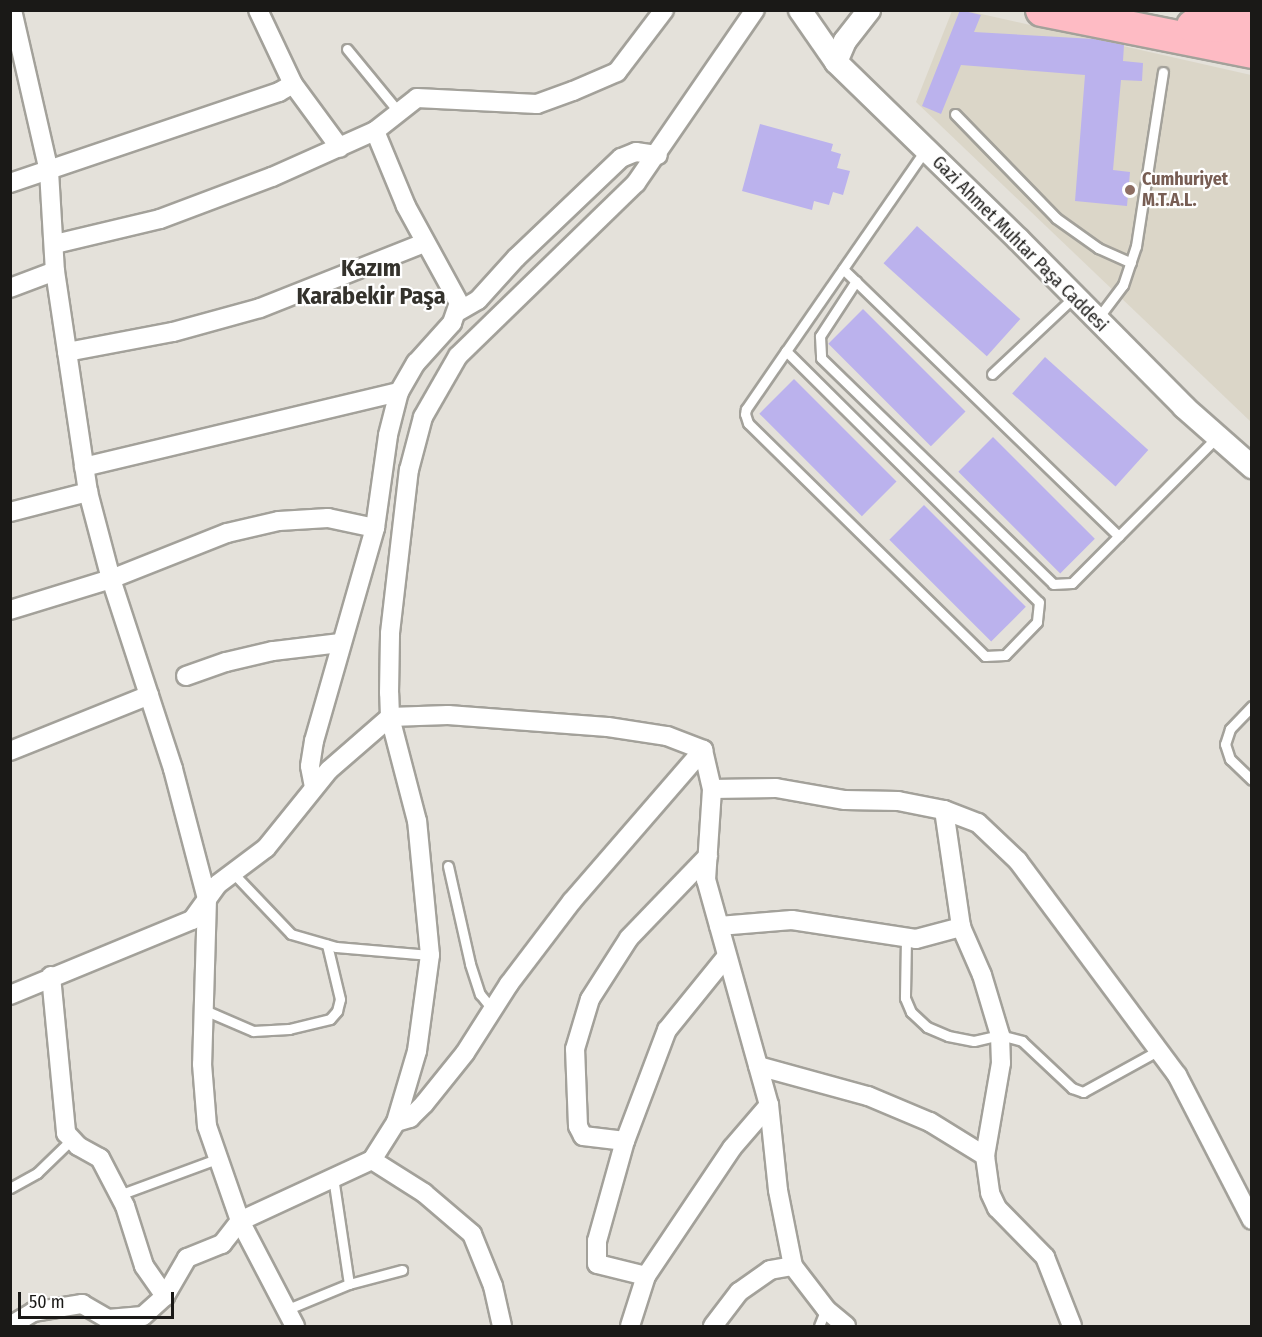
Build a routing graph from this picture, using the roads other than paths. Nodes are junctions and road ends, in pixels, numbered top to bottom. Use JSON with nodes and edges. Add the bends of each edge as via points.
{"nodes":[{"id":1,"x":12,"y":10,"type":"edge"},
{"id":2,"x":258,"y":10,"type":"edge"},
{"id":3,"x":664,"y":10,"type":"edge"},
{"id":4,"x":755,"y":10,"type":"edge"},
{"id":5,"x":800,"y":10,"type":"edge"},
{"id":6,"x":869,"y":10,"type":"edge"},
{"id":7,"x":1042,"y":10,"type":"edge"},
{"id":8,"x":1251,"y":24,"type":"edge"},
{"id":9,"x":1135,"y":26,"type":"junction"},
{"id":10,"x":347,"y":49,"type":"dead end"},
{"id":11,"x":1251,"y":52,"type":"edge"},
{"id":12,"x":836,"y":62,"type":"junction"},
{"id":13,"x":19,"y":71,"type":"edge"},
{"id":14,"x":1163,"y":72,"type":"dead end"},
{"id":15,"x":294,"y":84,"type":"junction"},
{"id":16,"x":398,"y":111,"type":"junction"},
{"id":17,"x":955,"y":114,"type":"dead end"},
{"id":18,"x":375,"y":131,"type":"junction"},
{"id":19,"x":340,"y":148,"type":"junction"},
{"id":20,"x":925,"y":150,"type":"junction"},
{"id":21,"x":658,"y":155,"type":"junction"},
{"id":22,"x":49,"y":171,"type":"junction"},
{"id":23,"x":10,"y":183,"type":"edge"},
{"id":24,"x":424,"y":243,"type":"junction"},
{"id":25,"x":55,"y":244,"type":"junction"},
{"id":26,"x":1131,"y":263,"type":"junction"},
{"id":27,"x":843,"y":269,"type":"junction"},
{"id":28,"x":55,"y":271,"type":"junction"},
{"id":29,"x":856,"y":281,"type":"junction"},
{"id":30,"x":10,"y":288,"type":"edge"},
{"id":31,"x":1074,"y":297,"type":"junction"},
{"id":32,"x":459,"y":311,"type":"junction"},
{"id":33,"x":1097,"y":320,"type":"junction"},
{"id":34,"x":786,"y":351,"type":"junction"},
{"id":35,"x":67,"y":352,"type":"junction"},
{"id":36,"x":992,"y":374,"type":"dead end"},
{"id":37,"x":399,"y":392,"type":"junction"},
{"id":38,"x":1217,"y":436,"type":"junction"},
{"id":39,"x":84,"y":467,"type":"junction"},
{"id":40,"x":1251,"y":467,"type":"edge"},
{"id":41,"x":88,"y":492,"type":"junction"},
{"id":42,"x":10,"y":512,"type":"edge"},
{"id":43,"x":375,"y":528,"type":"junction"},
{"id":44,"x":1119,"y":536,"type":"junction"},
{"id":45,"x":111,"y":579,"type":"junction"},
{"id":46,"x":10,"y":610,"type":"edge"},
{"id":47,"x":340,"y":643,"type":"junction"},
{"id":48,"x":186,"y":676,"type":"dead end"},
{"id":49,"x":149,"y":695,"type":"junction"},
{"id":50,"x":1251,"y":706,"type":"edge"},
{"id":51,"x":390,"y":717,"type":"junction"},
{"id":52,"x":703,"y":750,"type":"junction"},
{"id":53,"x":10,"y":751,"type":"edge"},
{"id":54,"x":1251,"y":780,"type":"edge"},
{"id":55,"x":314,"y":788,"type":"junction"},
{"id":56,"x":712,"y":789,"type":"junction"},
{"id":57,"x":944,"y":810,"type":"junction"},
{"id":58,"x":708,"y":856,"type":"junction"},
{"id":59,"x":448,"y":866,"type":"dead end"},
{"id":60,"x":233,"y":873,"type":"junction"},
{"id":61,"x":207,"y":899,"type":"junction"},
{"id":62,"x":719,"y":926,"type":"junction"},
{"id":63,"x":962,"y":927,"type":"junction"},
{"id":64,"x":906,"y":938,"type":"junction"},
{"id":65,"x":327,"y":945,"type":"junction"},
{"id":66,"x":430,"y":955,"type":"junction"},
{"id":67,"x":728,"y":956,"type":"junction"},
{"id":68,"x":51,"y":976,"type":"junction"},
{"id":69,"x":10,"y":995,"type":"edge"},
{"id":70,"x":202,"y":1009,"type":"junction"},
{"id":71,"x":492,"y":1010,"type":"junction"},
{"id":72,"x":1000,"y":1035,"type":"junction"},
{"id":73,"x":1159,"y":1050,"type":"junction"},
{"id":74,"x":759,"y":1066,"type":"junction"},
{"id":75,"x":769,"y":1105,"type":"junction"},
{"id":76,"x":396,"y":1122,"type":"junction"},
{"id":77,"x":70,"y":1141,"type":"junction"},
{"id":78,"x":626,"y":1141,"type":"junction"},
{"id":79,"x":986,"y":1156,"type":"junction"},
{"id":80,"x":217,"y":1159,"type":"junction"},
{"id":81,"x":372,"y":1160,"type":"junction"},
{"id":82,"x":333,"y":1177,"type":"junction"},
{"id":83,"x":10,"y":1188,"type":"edge"},
{"id":84,"x":119,"y":1195,"type":"junction"},
{"id":85,"x":1251,"y":1220,"type":"edge"},
{"id":86,"x":240,"y":1221,"type":"junction"},
{"id":87,"x":793,"y":1266,"type":"junction"},
{"id":88,"x":402,"y":1270,"type":"dead end"},
{"id":89,"x":646,"y":1276,"type":"junction"},
{"id":90,"x":349,"y":1284,"type":"junction"},
{"id":91,"x":165,"y":1296,"type":"junction"},
{"id":92,"x":288,"y":1309,"type":"junction"},
{"id":93,"x":826,"y":1309,"type":"junction"},
{"id":94,"x":10,"y":1326,"type":"edge"},
{"id":95,"x":295,"y":1326,"type":"edge"},
{"id":96,"x":502,"y":1326,"type":"edge"},
{"id":97,"x":630,"y":1326,"type":"edge"},
{"id":98,"x":713,"y":1326,"type":"edge"},
{"id":99,"x":819,"y":1326,"type":"edge"},
{"id":100,"x":846,"y":1326,"type":"edge"},
{"id":101,"x":1072,"y":1326,"type":"edge"}],
"edges":[{"from":1,"to":13,"type":"street"},
{"from":2,"to":15,"type":"street"},
{"from":3,"to":16,"type":"street","via":[[617,72],[537,104],[417,98]]},
{"from":4,"to":21,"type":"street"},
{"from":5,"to":12,"type":"street","name":"Gazi Ahmet Muhtar Paşa Caddesi"},
{"from":6,"to":12,"type":"street","via":[[845,41]]},
{"from":7,"to":9,"type":"highway"},
{"from":8,"to":9,"type":"highway"},
{"from":9,"to":11,"type":"highway"},
{"from":10,"to":16,"type":"lane"},
{"from":12,"to":20,"type":"street","name":"Gazi Ahmet Muhtar Paşa Caddesi"},
{"from":13,"to":22,"type":"street"},
{"from":14,"to":26,"type":"lane"},
{"from":15,"to":19,"type":"street"},
{"from":15,"to":22,"type":"street"},
{"from":16,"to":18,"type":"street"},
{"from":17,"to":26,"type":"lane","via":[[1056,218],[1098,249]]},
{"from":18,"to":19,"type":"street"},
{"from":18,"to":24,"type":"street"},
{"from":19,"to":25,"type":"street","via":[[160,219]]},
{"from":20,"to":27,"type":"lane"},
{"from":20,"to":31,"type":"street","name":"Gazi Ahmet Muhtar Paşa Caddesi"},
{"from":21,"to":32,"type":"street","via":[[636,153],[621,158],[516,258],[478,300]]},
{"from":21,"to":51,"type":"street","via":[[636,183],[458,356],[423,417],[409,471],[390,633]]},
{"from":22,"to":23,"type":"street"},
{"from":22,"to":25,"type":"street"},
{"from":24,"to":32,"type":"street","via":[[458,295]]},
{"from":24,"to":35,"type":"street","via":[[260,308],[173,332]]},
{"from":25,"to":28,"type":"street"},
{"from":26,"to":33,"type":"lane","via":[[1117,295]]},
{"from":27,"to":29,"type":"lane"},
{"from":27,"to":34,"type":"lane"},
{"from":28,"to":30,"type":"street"},
{"from":28,"to":35,"type":"street"},
{"from":29,"to":44,"type":"lane"},
{"from":29,"to":44,"type":"lane","via":[[820,336],[821,358],[1048,581],[1059,585],[1072,582]]},
{"from":31,"to":33,"type":"street","name":"Gazi Ahmet Muhtar Paşa Caddesi"},
{"from":31,"to":36,"type":"lane"},
{"from":32,"to":37,"type":"street"},
{"from":33,"to":38,"type":"street","name":"Gazi Ahmet Muhtar Paşa Caddesi"},
{"from":34,"to":34,"type":"lane","via":[[746,409],[748,423],[985,656],[1005,655],[1037,622],[1039,603]]},
{"from":35,"to":39,"type":"street"},
{"from":37,"to":39,"type":"street"},
{"from":37,"to":43,"type":"street","via":[[388,435]]},
{"from":38,"to":40,"type":"street","name":"Gazi Ahmet Muhtar Paşa Caddesi"},
{"from":38,"to":44,"type":"lane"},
{"from":39,"to":41,"type":"street"},
{"from":41,"to":42,"type":"street"},
{"from":41,"to":45,"type":"street"},
{"from":43,"to":45,"type":"street","via":[[328,518],[279,521],[227,533]]},
{"from":43,"to":47,"type":"street"},
{"from":45,"to":46,"type":"street"},
{"from":45,"to":49,"type":"street"},
{"from":47,"to":48,"type":"street","via":[[273,651]]},
{"from":47,"to":55,"type":"street","via":[[314,741],[310,766]]},
{"from":49,"to":53,"type":"street"},
{"from":49,"to":61,"type":"street"},
{"from":50,"to":54,"type":"lane","via":[[1230,729],[1225,744],[1230,759]]},
{"from":51,"to":52,"type":"street","via":[[448,715],[608,727],[667,736]]},
{"from":51,"to":55,"type":"street"},
{"from":51,"to":66,"type":"street","via":[[417,822]]},
{"from":52,"to":56,"type":"street"},
{"from":52,"to":71,"type":"street","via":[[572,901]]},
{"from":55,"to":60,"type":"street","via":[[266,848]]},
{"from":56,"to":57,"type":"street","via":[[776,788]]},
{"from":56,"to":58,"type":"street"},
{"from":57,"to":63,"type":"street"},
{"from":57,"to":73,"type":"street","via":[[978,823],[1018,861]]},
{"from":58,"to":62,"type":"street","via":[[706,880]]},
{"from":58,"to":78,"type":"street","via":[[629,938],[590,999],[575,1049],[578,1126],[583,1136]]},
{"from":59,"to":71,"type":"lane","via":[[470,964],[480,994]]},
{"from":60,"to":61,"type":"street"},
{"from":60,"to":65,"type":"lane","via":[[291,934]]},
{"from":61,"to":68,"type":"street","via":[[192,920]]},
{"from":61,"to":70,"type":"street"},
{"from":62,"to":64,"type":"street","via":[[792,920]]},
{"from":62,"to":67,"type":"street"},
{"from":63,"to":64,"type":"street"},
{"from":63,"to":72,"type":"street"},
{"from":64,"to":72,"type":"lane","via":[[904,998],[911,1011],[927,1027],[956,1038],[984,1041]]},
{"from":65,"to":66,"type":"lane"},
{"from":65,"to":70,"type":"lane","via":[[340,999],[338,1011],[330,1018],[289,1029],[253,1031]]},
{"from":66,"to":76,"type":"street","via":[[417,1051]]},
{"from":67,"to":74,"type":"street"},
{"from":67,"to":78,"type":"street","via":[[667,1030]]},
{"from":68,"to":69,"type":"street"},
{"from":68,"to":77,"type":"street","via":[[62,1119]]},
{"from":70,"to":80,"type":"street","via":[[207,1126]]},
{"from":71,"to":76,"type":"street","via":[[465,1053],[424,1104],[410,1118]]},
{"from":72,"to":73,"type":"lane","via":[[1032,1047],[1072,1088],[1083,1092]]},
{"from":72,"to":79,"type":"street","via":[[1001,1063]]},
{"from":73,"to":85,"type":"street","via":[[1182,1084]]},
{"from":74,"to":75,"type":"street"},
{"from":74,"to":79,"type":"street","via":[[868,1096],[930,1122]]},
{"from":75,"to":87,"type":"street","via":[[778,1190]]},
{"from":75,"to":89,"type":"street","via":[[732,1148]]},
{"from":76,"to":81,"type":"street"},
{"from":77,"to":83,"type":"lane","via":[[37,1173]]},
{"from":77,"to":84,"type":"street","via":[[100,1158]]},
{"from":78,"to":89,"type":"street","via":[[597,1241],[597,1264]]},
{"from":79,"to":101,"type":"street","via":[[990,1193],[997,1208],[1045,1257]]},
{"from":80,"to":84,"type":"lane"},
{"from":80,"to":86,"type":"street","via":[[231,1188]]},
{"from":81,"to":82,"type":"street"},
{"from":81,"to":96,"type":"street","via":[[424,1193],[472,1234],[493,1286]]},
{"from":82,"to":86,"type":"street"},
{"from":82,"to":90,"type":"lane"},
{"from":84,"to":91,"type":"street","via":[[144,1266]]},
{"from":86,"to":91,"type":"street","via":[[222,1244],[187,1258]]},
{"from":86,"to":92,"type":"street"},
{"from":87,"to":93,"type":"street"},
{"from":87,"to":98,"type":"street","via":[[770,1270],[740,1292]]},
{"from":88,"to":90,"type":"lane"},
{"from":89,"to":97,"type":"street"},
{"from":90,"to":92,"type":"lane"},
{"from":91,"to":94,"type":"street","via":[[142,1316],[108,1319],[82,1304],[33,1312]]},
{"from":92,"to":95,"type":"street"},
{"from":93,"to":99,"type":"lane"},
{"from":93,"to":100,"type":"street"}]}
